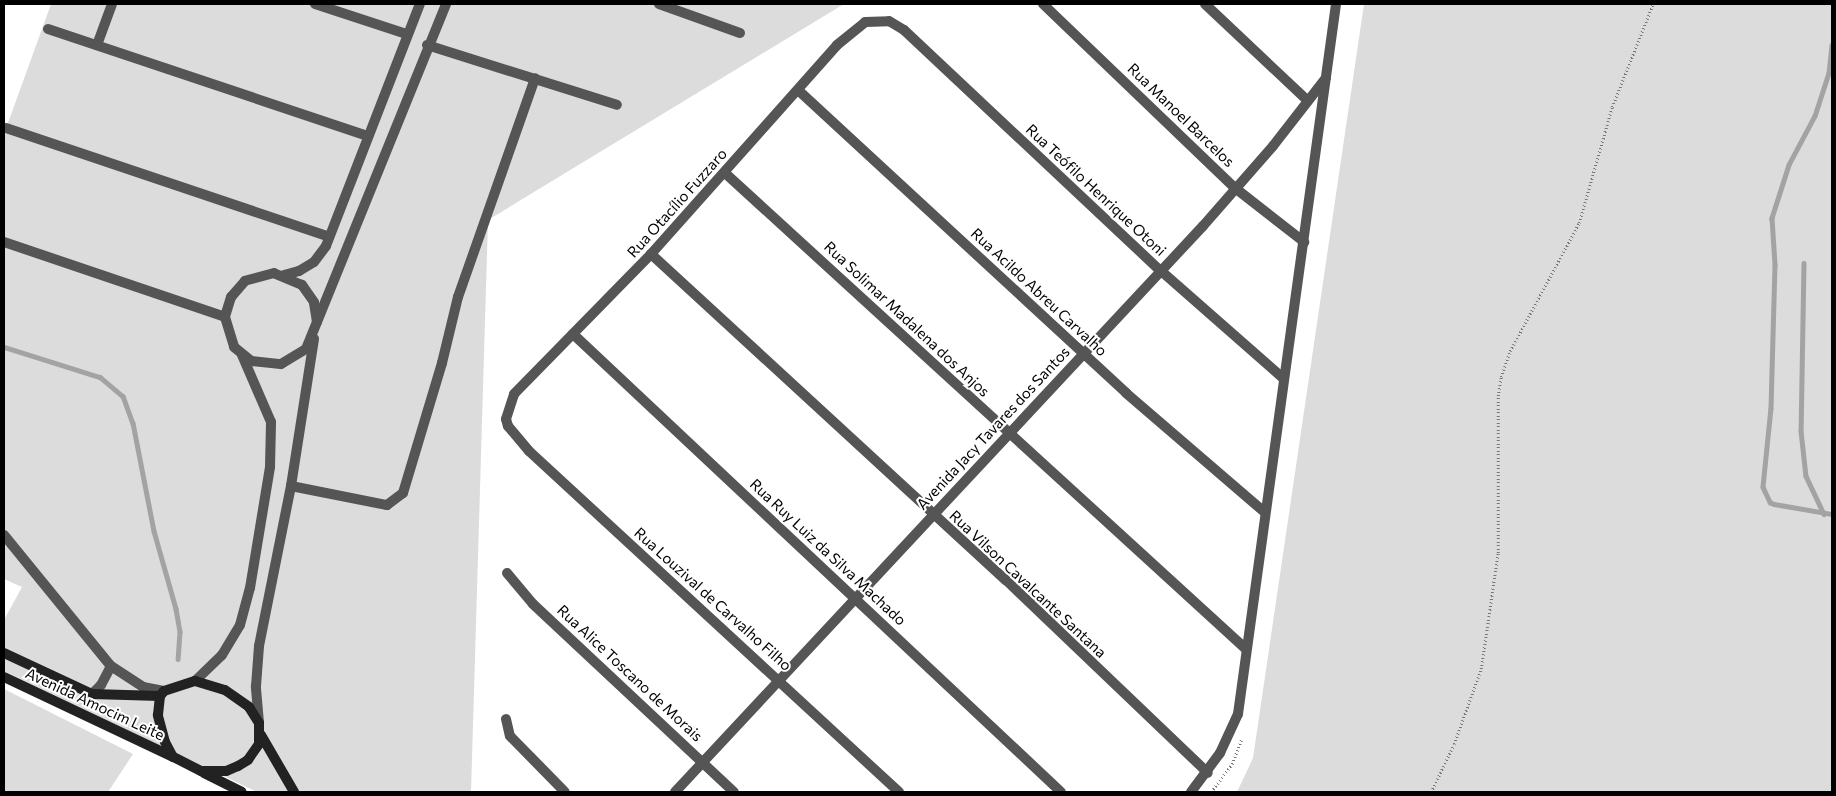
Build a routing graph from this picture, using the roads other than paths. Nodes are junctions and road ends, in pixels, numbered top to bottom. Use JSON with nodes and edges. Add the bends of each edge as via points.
{"nodes":[{"id":1,"x":112,"y":4,"type":"edge"},
{"id":2,"x":316,"y":4,"type":"edge"},
{"id":3,"x":420,"y":4,"type":"edge"},
{"id":4,"x":446,"y":4,"type":"edge"},
{"id":5,"x":659,"y":4,"type":"edge"},
{"id":6,"x":1043,"y":4,"type":"edge"},
{"id":7,"x":1205,"y":4,"type":"edge"},
{"id":8,"x":1336,"y":4,"type":"edge"},
{"id":9,"x":889,"y":21,"type":"joint"},
{"id":10,"x":48,"y":29,"type":"dead end"},
{"id":11,"x":740,"y":33,"type":"dead end"},
{"id":12,"x":407,"y":34,"type":"junction"},
{"id":13,"x":97,"y":45,"type":"junction"},
{"id":14,"x":427,"y":45,"type":"junction"},
{"id":15,"x":535,"y":78,"type":"junction"},
{"id":16,"x":1326,"y":78,"type":"junction"},
{"id":17,"x":798,"y":90,"type":"junction"},
{"id":18,"x":1308,"y":101,"type":"junction"},
{"id":19,"x":617,"y":105,"type":"dead end"},
{"id":20,"x":6,"y":128,"type":"dead end"},
{"id":21,"x":368,"y":136,"type":"junction"},
{"id":22,"x":725,"y":173,"type":"junction"},
{"id":23,"x":1235,"y":188,"type":"junction"},
{"id":24,"x":329,"y":237,"type":"junction"},
{"id":25,"x":4,"y":242,"type":"edge"},
{"id":26,"x":1304,"y":242,"type":"junction"},
{"id":27,"x":651,"y":254,"type":"junction"},
{"id":28,"x":1160,"y":270,"type":"junction"},
{"id":29,"x":284,"y":275,"type":"junction"},
{"id":30,"x":225,"y":317,"type":"junction"},
{"id":31,"x":316,"y":327,"type":"junction"},
{"id":32,"x":573,"y":334,"type":"junction"},
{"id":33,"x":1082,"y":353,"type":"junction"},
{"id":34,"x":242,"y":355,"type":"junction"},
{"id":35,"x":1284,"y":379,"type":"junction"},
{"id":36,"x":508,"y":426,"type":"joint"},
{"id":37,"x":1010,"y":434,"type":"junction"},
{"id":38,"x":291,"y":486,"type":"junction"},
{"id":39,"x":1263,"y":511,"type":"junction"},
{"id":40,"x":932,"y":515,"type":"junction"},
{"id":41,"x":4,"y":535,"type":"edge"},
{"id":42,"x":507,"y":573,"type":"dead end"},
{"id":43,"x":853,"y":599,"type":"junction"},
{"id":44,"x":1246,"y":649,"type":"junction"},
{"id":45,"x":4,"y":653,"type":"edge"},
{"id":46,"x":111,"y":666,"type":"junction"},
{"id":47,"x":4,"y":678,"type":"edge"},
{"id":48,"x":779,"y":679,"type":"junction"},
{"id":49,"x":195,"y":681,"type":"junction"},
{"id":50,"x":92,"y":694,"type":"junction"},
{"id":51,"x":162,"y":694,"type":"junction"},
{"id":52,"x":506,"y":718,"type":"dead end"},
{"id":53,"x":259,"y":723,"type":"junction"},
{"id":54,"x":260,"y":735,"type":"junction"},
{"id":55,"x":173,"y":757,"type":"junction"},
{"id":56,"x":702,"y":761,"type":"junction"},
{"id":57,"x":201,"y":771,"type":"junction"},
{"id":58,"x":1208,"y":772,"type":"junction"},
{"id":59,"x":242,"y":792,"type":"edge"},
{"id":60,"x":294,"y":792,"type":"edge"},
{"id":61,"x":565,"y":792,"type":"edge"},
{"id":62,"x":675,"y":792,"type":"edge"},
{"id":63,"x":734,"y":792,"type":"edge"},
{"id":64,"x":899,"y":792,"type":"edge"},
{"id":65,"x":1061,"y":792,"type":"edge"},
{"id":66,"x":1191,"y":792,"type":"edge"}],
"edges":[{"from":1,"to":13,"type":"street"},
{"from":2,"to":12,"type":"street"},
{"from":3,"to":12,"type":"street"},
{"from":4,"to":14,"type":"street"},
{"from":5,"to":11,"type":"street"},
{"from":6,"to":23,"type":"street","name":"Rua Manoel Barcelos"},
{"from":7,"to":18,"type":"street"},
{"from":8,"to":16,"type":"street"},
{"from":9,"to":17,"type":"street","name":"Rua Otacílio Fuzzaro","via":[[865,22],[854,29]]},
{"from":9,"to":28,"type":"street","name":"Rua Teófilo Henrique Otoni","via":[[939,60],[1034,154]]},
{"from":10,"to":13,"type":"street"},
{"from":12,"to":21,"type":"street"},
{"from":13,"to":21,"type":"street"},
{"from":14,"to":15,"type":"street"},
{"from":14,"to":31,"type":"street"},
{"from":15,"to":19,"type":"street"},
{"from":15,"to":38,"type":"street","via":[[460,289],[440,372],[402,493],[387,505]]},
{"from":16,"to":18,"type":"street","name":"Avenida Jacy Tavares dos Santos"},
{"from":16,"to":26,"type":"street"},
{"from":17,"to":22,"type":"street","name":"Rua Otacílio Fuzzaro"},
{"from":17,"to":33,"type":"street","name":"Rua Acildo Abreu Carvalho"},
{"from":18,"to":23,"type":"street","name":"Avenida Jacy Tavares dos Santos"},
{"from":20,"to":24,"type":"street"},
{"from":21,"to":24,"type":"street"},
{"from":22,"to":27,"type":"street","name":"Rua Otacílio Fuzzaro"},
{"from":22,"to":37,"type":"street","name":"Rua Solimar Madalena dos Anjos"},
{"from":23,"to":26,"type":"street","name":"Rua Manoel Barcelos"},
{"from":23,"to":28,"type":"street","name":"Avenida Jacy Tavares dos Santos"},
{"from":24,"to":29,"type":"street","via":[[314,262]]},
{"from":25,"to":30,"type":"street"},
{"from":26,"to":35,"type":"street"},
{"from":27,"to":32,"type":"street","name":"Rua Otacílio Fuzzaro"},
{"from":27,"to":40,"type":"street","name":"Rua Vilson Cavalcante Santana"},
{"from":28,"to":33,"type":"street","name":"Avenida Jacy Tavares dos Santos"},
{"from":28,"to":35,"type":"street","name":"Rua Teófilo Henrique Otoni"},
{"from":29,"to":30,"type":"street","via":[[264,274],[245,281],[230,297]]},
{"from":29,"to":31,"type":"street","via":[[309,293]]},
{"from":30,"to":34,"type":"street","via":[[229,338]]},
{"from":31,"to":34,"type":"street","via":[[299,356],[281,364],[262,364]]},
{"from":31,"to":38,"type":"street"},
{"from":32,"to":36,"type":"street","name":"Rua Otacílio Fuzzaro","via":[[511,399],[506,414]]},
{"from":32,"to":43,"type":"street","name":"Rua Ruy Luiz da Silva Machado"},
{"from":33,"to":37,"type":"street","name":"Avenida Jacy Tavares dos Santos"},
{"from":33,"to":39,"type":"street","name":"Rua Acildo Abreu Carvalho"},
{"from":34,"to":49,"type":"street","via":[[271,422],[270,467],[250,588],[240,625],[222,654]]},
{"from":35,"to":39,"type":"street"},
{"from":36,"to":48,"type":"street","name":"Rua Louzival de Carvalho Filho","via":[[597,514]]},
{"from":37,"to":40,"type":"street","name":"Avenida Jacy Tavares dos Santos"},
{"from":37,"to":44,"type":"street","name":"Rua Solimar Madalena dos Anjos"},
{"from":38,"to":53,"type":"street","via":[[259,646],[256,686]]},
{"from":39,"to":44,"type":"street"},
{"from":40,"to":43,"type":"street","name":"Avenida Jacy Tavares dos Santos"},
{"from":40,"to":58,"type":"street","name":"Rua Vilson Cavalcante Santana","via":[[1006,580]]},
{"from":41,"to":46,"type":"street"},
{"from":42,"to":56,"type":"street","name":"Rua Alice Toscano de Morais","via":[[533,604]]},
{"from":43,"to":48,"type":"street","name":"Avenida Jacy Tavares dos Santos"},
{"from":43,"to":65,"type":"street","name":"Rua Ruy Luiz da Silva Machado","via":[[933,669]]},
{"from":44,"to":58,"type":"street","via":[[1238,714]]},
{"from":45,"to":50,"type":"street","name":"Avenida Amocim Leite"},
{"from":46,"to":50,"type":"street","via":[[102,685]]},
{"from":46,"to":51,"type":"street","via":[[143,687]]},
{"from":47,"to":55,"type":"street","name":"Avenida Amocim Leite"},
{"from":48,"to":56,"type":"street","name":"Avenida Jacy Tavares dos Santos"},
{"from":48,"to":64,"type":"street","name":"Rua Louzival de Carvalho Filho"},
{"from":49,"to":51,"type":"street","name":"Avenida Amocim Leite"},
{"from":49,"to":53,"type":"street","via":[[225,690],[249,707]]},
{"from":50,"to":51,"type":"street","name":"Avenida Amocim Leite"},
{"from":51,"to":55,"type":"street","name":"Avenida Amocim Leite","via":[[158,715],[160,729]]},
{"from":52,"to":61,"type":"street","via":[[510,736]]},
{"from":53,"to":54,"type":"street"},
{"from":54,"to":57,"type":"street","name":"Avenida Amocim Leite","via":[[254,753],[238,766],[226,771]]},
{"from":54,"to":60,"type":"street"},
{"from":55,"to":57,"type":"street","name":"Avenida Amocim Leite"},
{"from":56,"to":62,"type":"street","name":"Avenida Jacy Tavares dos Santos"},
{"from":56,"to":63,"type":"street","name":"Rua Alice Toscano de Morais"},
{"from":57,"to":59,"type":"street","name":"Avenida Amocim Leite"},
{"from":58,"to":66,"type":"street"}]}
